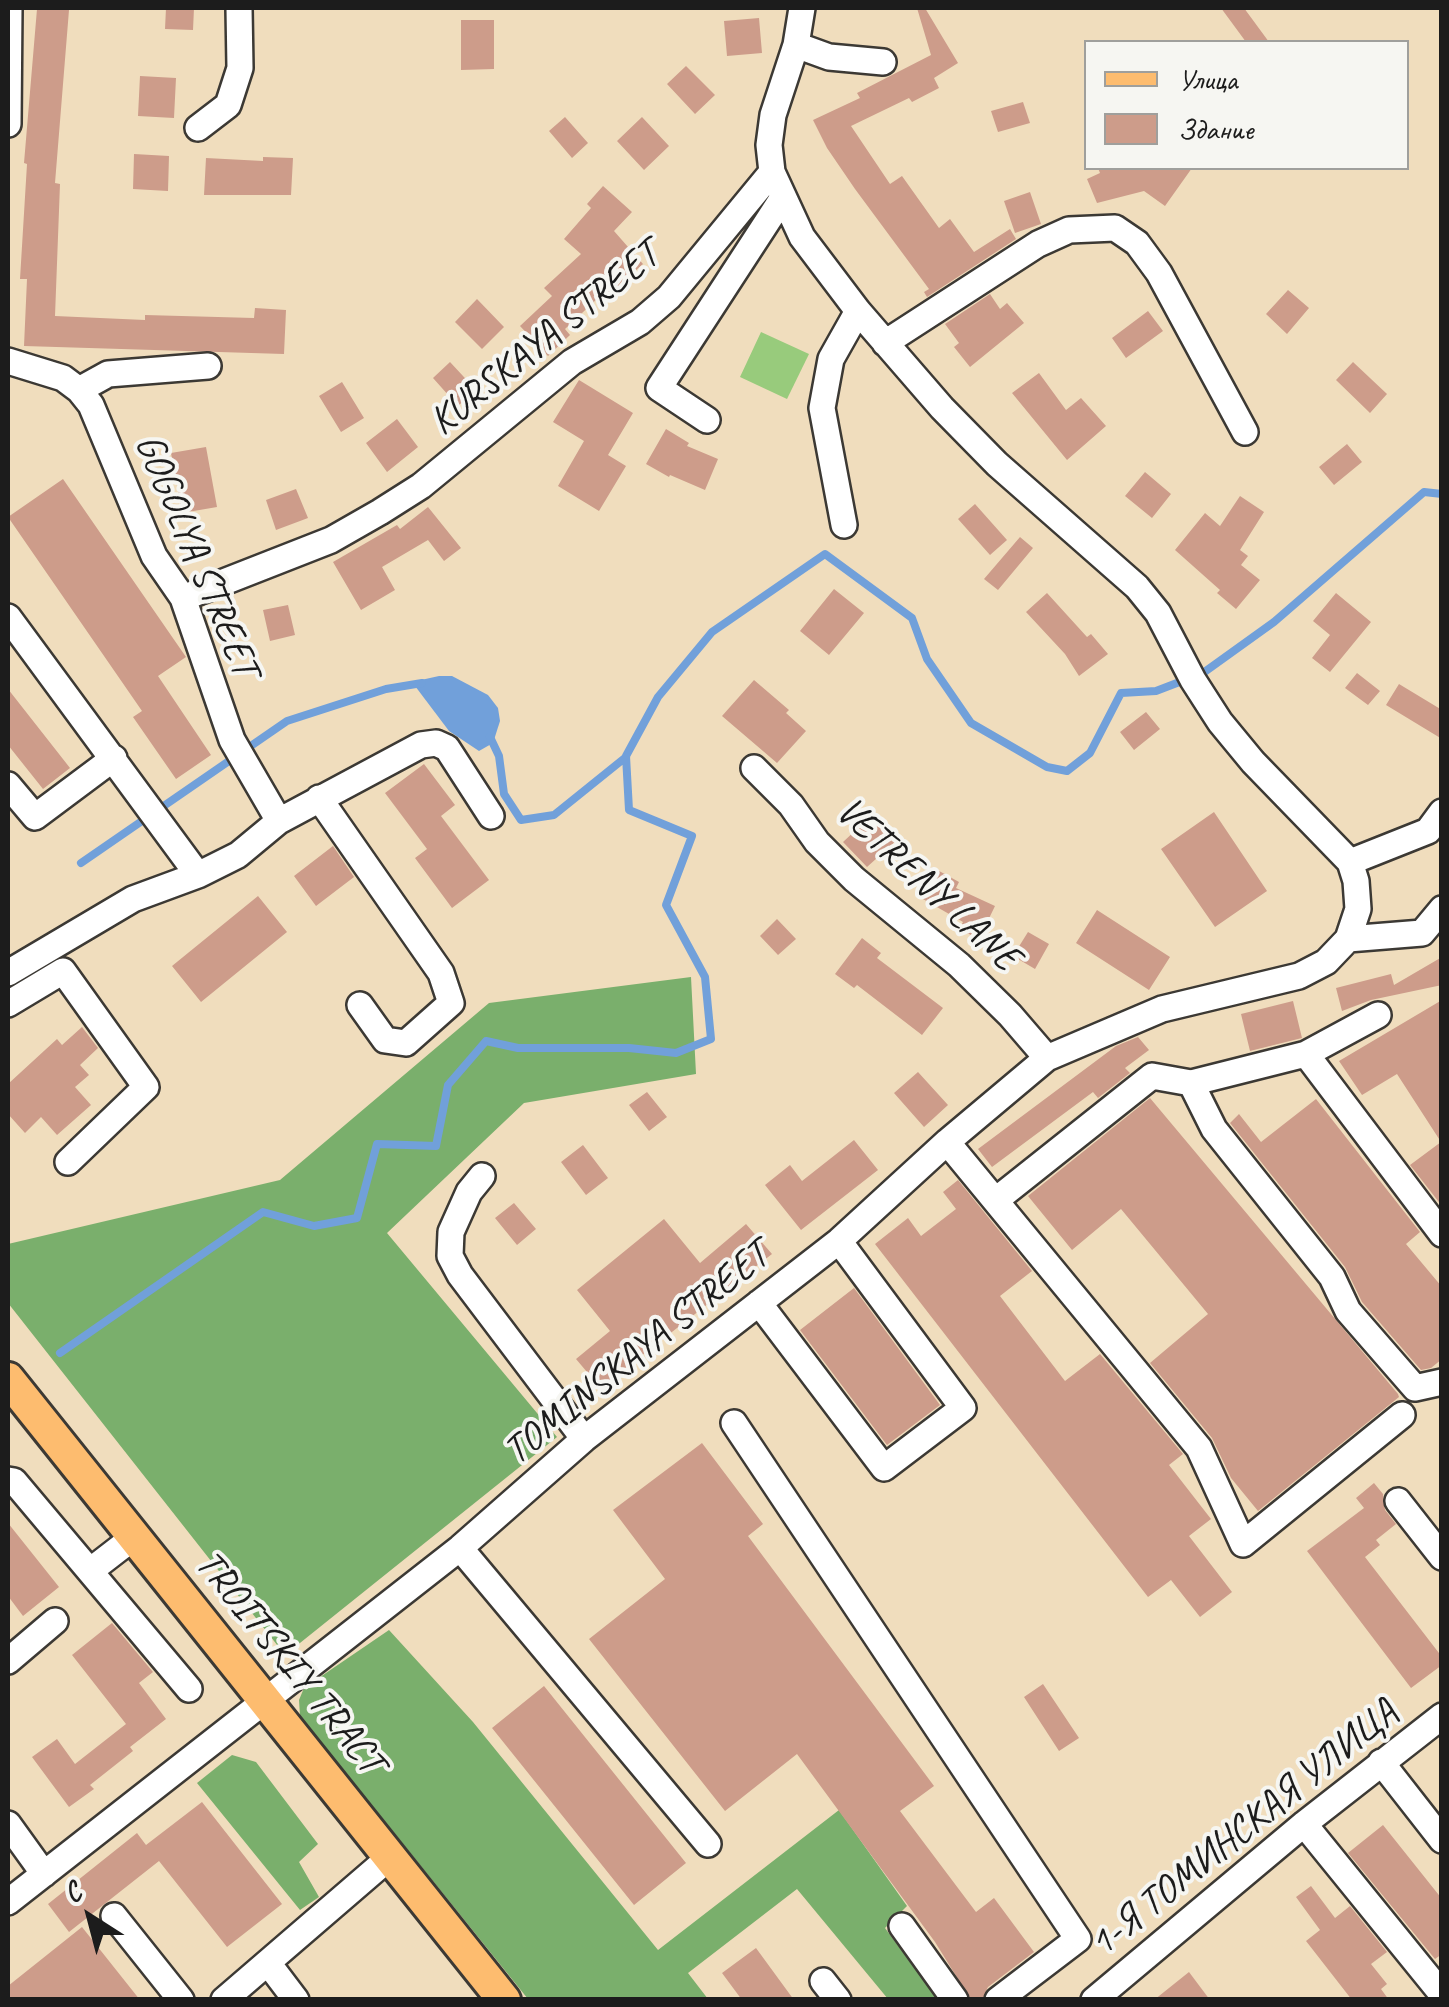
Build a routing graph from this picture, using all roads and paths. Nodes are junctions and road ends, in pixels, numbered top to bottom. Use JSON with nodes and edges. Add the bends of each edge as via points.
{"nodes":[{"id":1,"x":9,"y":8,"type":"edge"},
{"id":2,"x":239,"y":8,"type":"edge"},
{"id":3,"x":802,"y":8,"type":"edge"},
{"id":4,"x":796,"y":45,"type":"junction"},
{"id":5,"x":883,"y":62,"type":"dead end"},
{"id":6,"x":8,"y":124,"type":"edge"},
{"id":7,"x":198,"y":128,"type":"dead end"},
{"id":8,"x":772,"y":172,"type":"junction"},
{"id":9,"x":782,"y":200,"type":"junction"},
{"id":10,"x":858,"y":312,"type":"junction"},
{"id":11,"x":885,"y":343,"type":"junction"},
{"id":12,"x":8,"y":361,"type":"edge"},
{"id":13,"x":208,"y":366,"type":"dead end"},
{"id":14,"x":79,"y":390,"type":"junction"},
{"id":15,"x":707,"y":420,"type":"dead end"},
{"id":16,"x":1245,"y":432,"type":"dead end"},
{"id":17,"x":844,"y":525,"type":"dead end"},
{"id":18,"x":183,"y":598,"type":"junction"},
{"id":19,"x":8,"y":616,"type":"edge"},
{"id":20,"x":114,"y":758,"type":"junction"},
{"id":21,"x":754,"y":768,"type":"dead end"},
{"id":22,"x":8,"y":785,"type":"edge"},
{"id":23,"x":319,"y":798,"type":"junction"},
{"id":24,"x":1442,"y":812,"type":"edge"},
{"id":25,"x":491,"y":816,"type":"dead end"},
{"id":26,"x":279,"y":821,"type":"junction"},
{"id":27,"x":1350,"y":862,"type":"junction"},
{"id":28,"x":198,"y":875,"type":"junction"},
{"id":29,"x":1442,"y":910,"type":"edge"},
{"id":30,"x":1422,"y":933,"type":"junction"},
{"id":31,"x":1348,"y":939,"type":"junction"},
{"id":32,"x":1442,"y":952,"type":"edge"},
{"id":33,"x":8,"y":972,"type":"edge"},
{"id":34,"x":8,"y":1004,"type":"edge"},
{"id":35,"x":360,"y":1005,"type":"dead end"},
{"id":36,"x":1378,"y":1016,"type":"dead end"},
{"id":37,"x":1306,"y":1054,"type":"junction"},
{"id":38,"x":1046,"y":1058,"type":"junction"},
{"id":39,"x":1191,"y":1083,"type":"junction"},
{"id":40,"x":947,"y":1142,"type":"junction"},
{"id":41,"x":68,"y":1162,"type":"dead end"},
{"id":42,"x":482,"y":1176,"type":"dead end"},
{"id":43,"x":996,"y":1200,"type":"junction"},
{"id":44,"x":1442,"y":1234,"type":"edge"},
{"id":45,"x":839,"y":1241,"type":"junction"},
{"id":46,"x":759,"y":1303,"type":"junction"},
{"id":47,"x":8,"y":1379,"type":"edge"},
{"id":48,"x":1442,"y":1382,"type":"edge"},
{"id":49,"x":1402,"y":1415,"type":"dead end"},
{"id":50,"x":734,"y":1422,"type":"dead end"},
{"id":51,"x":584,"y":1439,"type":"junction"},
{"id":52,"x":8,"y":1480,"type":"edge"},
{"id":53,"x":1398,"y":1501,"type":"dead end"},
{"id":54,"x":134,"y":1537,"type":"junction"},
{"id":55,"x":460,"y":1548,"type":"junction"},
{"id":56,"x":1442,"y":1557,"type":"edge"},
{"id":57,"x":90,"y":1571,"type":"junction"},
{"id":58,"x":55,"y":1621,"type":"dead end"},
{"id":59,"x":8,"y":1661,"type":"edge"},
{"id":60,"x":188,"y":1689,"type":"dead end"},
{"id":61,"x":266,"y":1701,"type":"junction"},
{"id":62,"x":1442,"y":1716,"type":"edge"},
{"id":63,"x":1382,"y":1762,"type":"junction"},
{"id":64,"x":8,"y":1824,"type":"edge"},
{"id":65,"x":1304,"y":1824,"type":"junction"},
{"id":66,"x":1442,"y":1840,"type":"edge"},
{"id":67,"x":708,"y":1844,"type":"dead end"},
{"id":68,"x":390,"y":1857,"type":"junction"},
{"id":69,"x":44,"y":1874,"type":"junction"},
{"id":70,"x":8,"y":1902,"type":"edge"},
{"id":71,"x":114,"y":1916,"type":"dead end"},
{"id":72,"x":902,"y":1926,"type":"dead end"},
{"id":73,"x":268,"y":1963,"type":"junction"},
{"id":74,"x":1442,"y":1994,"type":"edge"},
{"id":75,"x":181,"y":2000,"type":"edge"},
{"id":76,"x":224,"y":2000,"type":"edge"},
{"id":77,"x":296,"y":2000,"type":"edge"},
{"id":78,"x":504,"y":2000,"type":"edge"},
{"id":79,"x":955,"y":2000,"type":"edge"},
{"id":80,"x":998,"y":2000,"type":"edge"},
{"id":81,"x":1094,"y":2000,"type":"edge"}],
"edges":[{"from":1,"to":6,"type":"street"},
{"from":2,"to":7,"type":"street","via":[[240,68],[228,105]]},
{"from":3,"to":4,"type":"street"},
{"from":4,"to":5,"type":"street","via":[[830,57]]},
{"from":4,"to":8,"type":"street","via":[[773,115]]},
{"from":8,"to":9,"type":"street"},
{"from":8,"to":18,"type":"street","name":"KURSKAYA STREET","via":[[669,297],[572,362],[422,486],[331,540]]},
{"from":9,"to":10,"type":"street"},
{"from":9,"to":15,"type":"street","via":[[659,388]]},
{"from":10,"to":11,"type":"street"},
{"from":10,"to":17,"type":"street","via":[[831,358],[822,408]]},
{"from":11,"to":16,"type":"street","via":[[1038,244],[1069,230],[1116,228],[1159,273]]},
{"from":11,"to":27,"type":"street","via":[[997,464],[1137,586],[1220,722]]},
{"from":12,"to":14,"type":"street","via":[[63,378]]},
{"from":13,"to":14,"type":"street","via":[[108,374]]},
{"from":14,"to":18,"type":"street","name":"GOGOLYA STREET","via":[[154,556]]},
{"from":18,"to":26,"type":"street","name":"GOGOLYA STREET","via":[[232,740]]},
{"from":19,"to":20,"type":"street"},
{"from":20,"to":22,"type":"street","via":[[35,817]]},
{"from":20,"to":28,"type":"street"},
{"from":21,"to":38,"type":"street","name":"VETRENY LANE","via":[[842,867],[958,965]]},
{"from":23,"to":25,"type":"street","via":[[436,743],[447,748]]},
{"from":23,"to":26,"type":"street"},
{"from":23,"to":35,"type":"street","via":[[441,973],[451,1003],[406,1043],[385,1040]]},
{"from":24,"to":27,"type":"street","via":[[1428,832]]},
{"from":26,"to":28,"type":"street","via":[[238,855]]},
{"from":27,"to":31,"type":"street","via":[[1358,909]]},
{"from":28,"to":33,"type":"street","via":[[133,899]]},
{"from":29,"to":30,"type":"street"},
{"from":30,"to":31,"type":"street"},
{"from":30,"to":32,"type":"street"},
{"from":31,"to":38,"type":"street","name":"TOMINSKAYA STREET","via":[[1326,962],[1299,976],[1162,1009]]},
{"from":34,"to":41,"type":"street","via":[[63,971],[146,1088]]},
{"from":36,"to":37,"type":"street"},
{"from":37,"to":39,"type":"street"},
{"from":37,"to":44,"type":"street"},
{"from":38,"to":40,"type":"street","name":"TOMINSKAYA STREET"},
{"from":39,"to":43,"type":"street","via":[[1152,1076]]},
{"from":39,"to":48,"type":"street","via":[[1214,1129],[1332,1277],[1348,1311],[1415,1388]]},
{"from":40,"to":43,"type":"street"},
{"from":40,"to":45,"type":"street","name":"TOMINSKAYA STREET"},
{"from":42,"to":51,"type":"street","via":[[451,1232],[450,1256]]},
{"from":43,"to":49,"type":"street","via":[[1199,1448],[1242,1544]]},
{"from":45,"to":46,"type":"street","name":"TOMINSKAYA STREET"},
{"from":45,"to":46,"type":"street","via":[[963,1408],[884,1468]]},
{"from":46,"to":51,"type":"street","name":"TOMINSKAYA STREET"},
{"from":47,"to":54,"type":"main road","name":"TROITSKIY TRACT"},
{"from":50,"to":80,"type":"street","via":[[1078,1939]]},
{"from":51,"to":55,"type":"street","name":"TOMINSKAYA STREET"},
{"from":52,"to":57,"type":"street"},
{"from":53,"to":56,"type":"street"},
{"from":54,"to":57,"type":"street"},
{"from":54,"to":61,"type":"main road","name":"TROITSKIY TRACT"},
{"from":55,"to":61,"type":"street","name":"TOMINSKAYA STREET"},
{"from":55,"to":67,"type":"street"},
{"from":57,"to":60,"type":"street"},
{"from":58,"to":59,"type":"street"},
{"from":61,"to":68,"type":"main road","name":"TROITSKIY TRACT"},
{"from":61,"to":69,"type":"street","name":"TOMINSKAYA STREET"},
{"from":62,"to":63,"type":"street","name":"1-Я ТОМИНСКАЯ УЛИЦА"},
{"from":63,"to":65,"type":"street","name":"1-Я ТОМИНСКАЯ УЛИЦА"},
{"from":63,"to":66,"type":"street"},
{"from":64,"to":69,"type":"street"},
{"from":65,"to":74,"type":"street"},
{"from":65,"to":81,"type":"street","name":"1-Я ТОМИНСКАЯ УЛИЦА"},
{"from":68,"to":73,"type":"street"},
{"from":68,"to":78,"type":"main road","name":"TROITSKIY TRACT"},
{"from":69,"to":70,"type":"street","name":"TOMINSKAYA STREET"},
{"from":71,"to":75,"type":"street"},
{"from":72,"to":79,"type":"street"},
{"from":73,"to":76,"type":"street"},
{"from":73,"to":77,"type":"street"}]}
